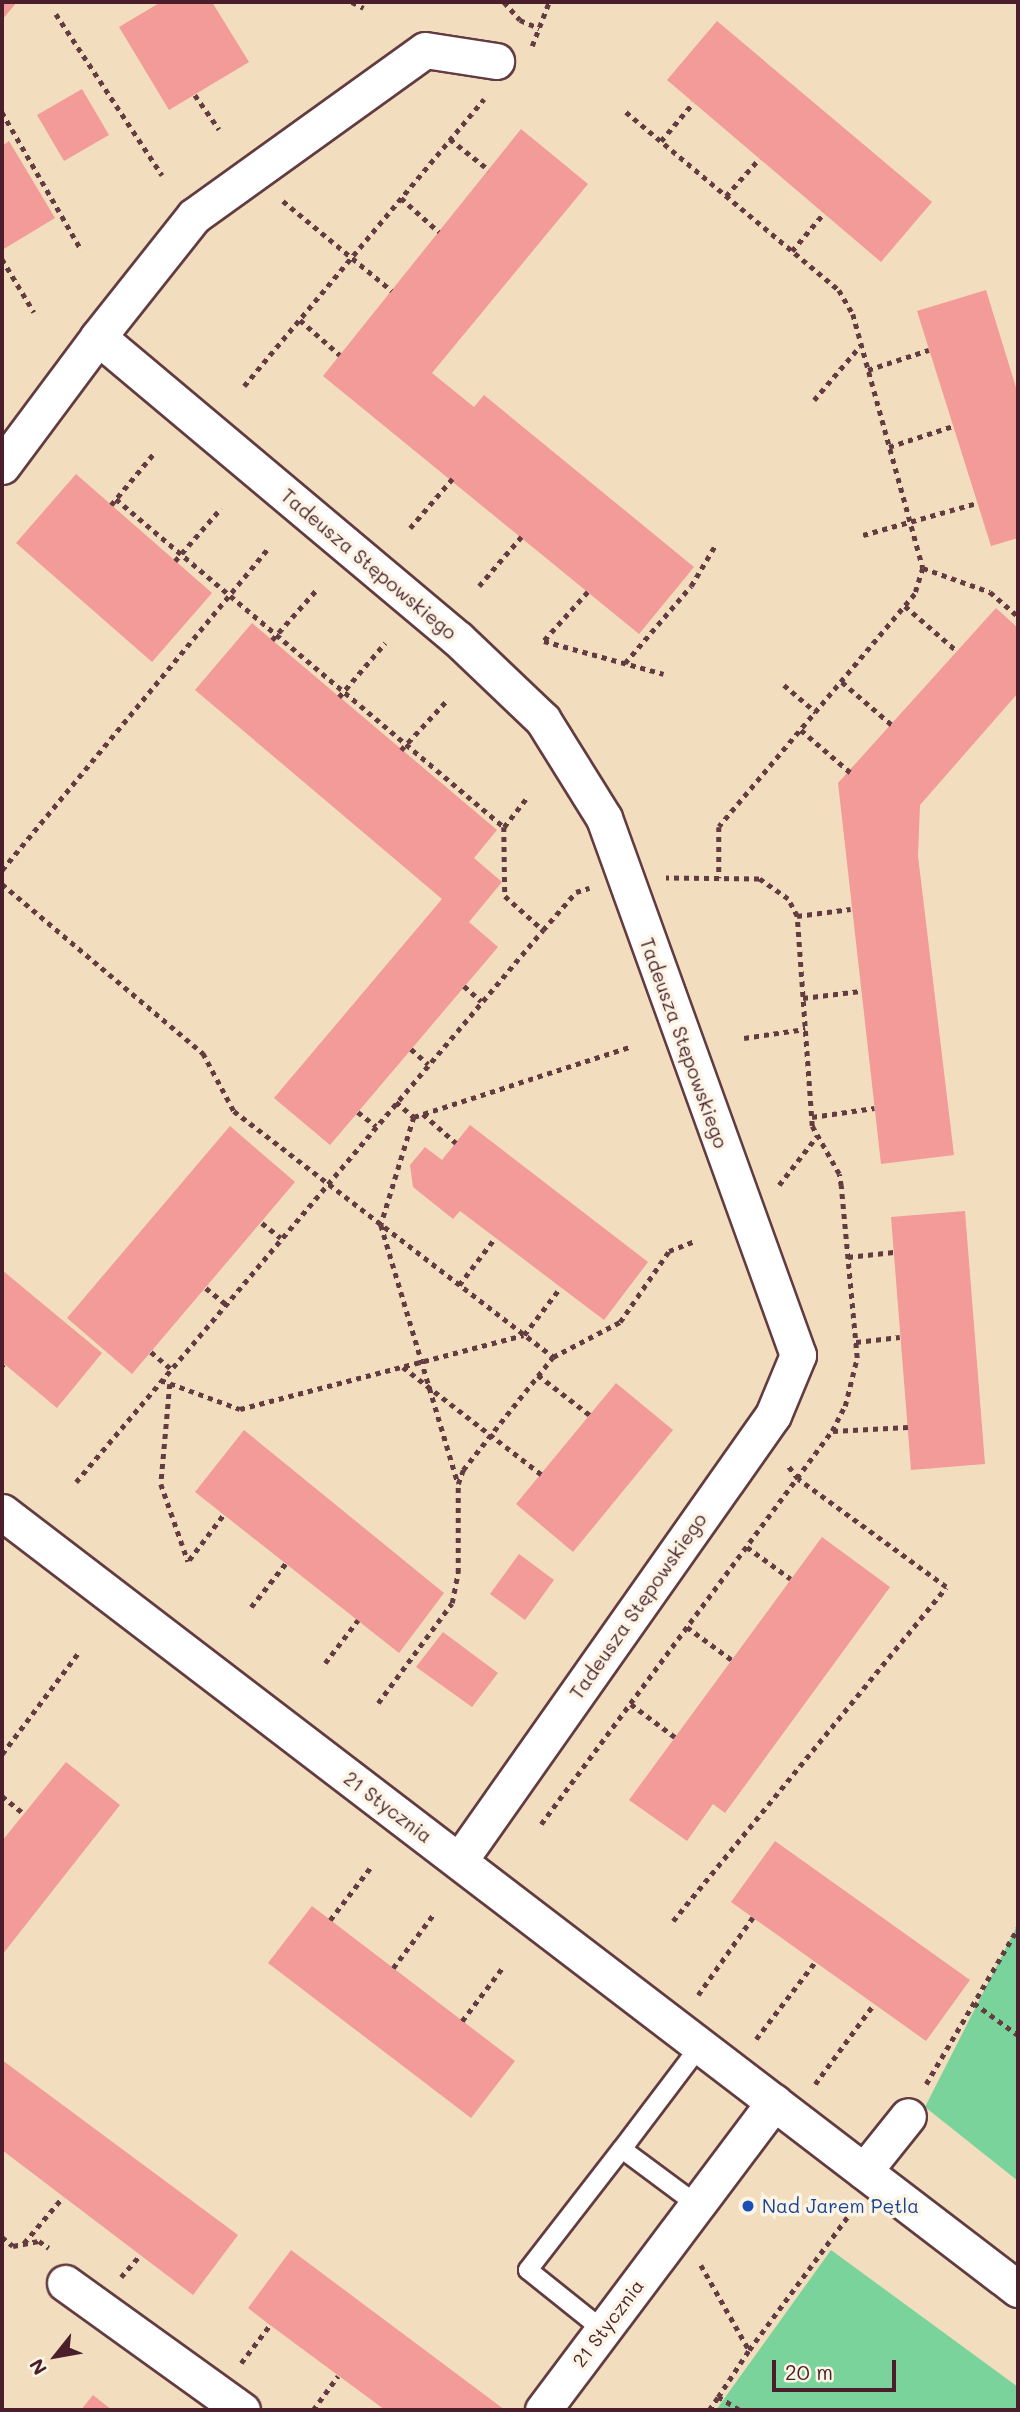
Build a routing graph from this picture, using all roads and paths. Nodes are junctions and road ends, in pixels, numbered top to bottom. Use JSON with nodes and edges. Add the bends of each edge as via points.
{"nodes":[{"id":1,"x":352,"y":2,"type":"edge"},
{"id":2,"x":504,"y":2,"type":"edge"},
{"id":3,"x":549,"y":2,"type":"edge"},
{"id":4,"x":364,"y":8,"type":"dead end"},
{"id":5,"x":56,"y":14,"type":"dead end"},
{"id":6,"x":539,"y":27,"type":"junction"},
{"id":7,"x":530,"y":51,"type":"dead end"},
{"id":8,"x":493,"y":76,"type":"joint"},
{"id":9,"x":195,"y":95,"type":"dead end"},
{"id":10,"x":693,"y":103,"type":"dead end"},
{"id":11,"x":2,"y":112,"type":"edge"},
{"id":12,"x":626,"y":113,"type":"dead end"},
{"id":13,"x":219,"y":130,"type":"dead end"},
{"id":14,"x":450,"y":139,"type":"junction"},
{"id":15,"x":661,"y":141,"type":"junction"},
{"id":16,"x":759,"y":159,"type":"dead end"},
{"id":17,"x":489,"y":170,"type":"dead end"},
{"id":18,"x":162,"y":175,"type":"dead end"},
{"id":19,"x":726,"y":196,"type":"junction"},
{"id":20,"x":401,"y":198,"type":"junction"},
{"id":21,"x":284,"y":201,"type":"dead end"},
{"id":22,"x":824,"y":213,"type":"dead end"},
{"id":23,"x":439,"y":232,"type":"dead end"},
{"id":24,"x":82,"y":251,"type":"dead end"},
{"id":25,"x":792,"y":251,"type":"junction"},
{"id":26,"x":352,"y":257,"type":"junction"},
{"id":27,"x":2,"y":259,"type":"edge"},
{"id":28,"x":392,"y":291,"type":"dead end"},
{"id":29,"x":34,"y":312,"type":"dead end"},
{"id":30,"x":300,"y":320,"type":"junction"},
{"id":31,"x":97,"y":337,"type":"junction"},
{"id":32,"x":861,"y":345,"type":"junction"},
{"id":33,"x":929,"y":350,"type":"dead end"},
{"id":34,"x":340,"y":355,"type":"dead end"},
{"id":35,"x":868,"y":370,"type":"junction"},
{"id":36,"x":244,"y":386,"type":"dead end"},
{"id":37,"x":814,"y":400,"type":"dead end"},
{"id":38,"x":953,"y":426,"type":"dead end"},
{"id":39,"x":889,"y":447,"type":"junction"},
{"id":40,"x":155,"y":453,"type":"dead end"},
{"id":41,"x":2,"y":466,"type":"edge"},
{"id":42,"x":452,"y":480,"type":"dead end"},
{"id":43,"x":116,"y":499,"type":"junction"},
{"id":44,"x":977,"y":503,"type":"dead end"},
{"id":45,"x":111,"y":505,"type":"dead end"},
{"id":46,"x":220,"y":508,"type":"dead end"},
{"id":47,"x":910,"y":523,"type":"junction"},
{"id":48,"x":410,"y":527,"type":"dead end"},
{"id":49,"x":863,"y":535,"type":"dead end"},
{"id":50,"x":522,"y":537,"type":"dead end"},
{"id":51,"x":716,"y":544,"type":"dead end"},
{"id":52,"x":269,"y":547,"type":"dead end"},
{"id":53,"x":180,"y":555,"type":"junction"},
{"id":54,"x":175,"y":561,"type":"dead end"},
{"id":55,"x":923,"y":568,"type":"junction"},
{"id":56,"x":479,"y":586,"type":"dead end"},
{"id":57,"x":318,"y":588,"type":"dead end"},
{"id":58,"x":588,"y":592,"type":"dead end"},
{"id":59,"x":229,"y":596,"type":"junction"},
{"id":60,"x":905,"y":606,"type":"junction"},
{"id":61,"x":1018,"y":617,"type":"edge"},
{"id":62,"x":274,"y":638,"type":"junction"},
{"id":63,"x":385,"y":643,"type":"dead end"},
{"id":64,"x":957,"y":651,"type":"dead end"},
{"id":65,"x":625,"y":663,"type":"junction"},
{"id":66,"x":664,"y":674,"type":"dead end"},
{"id":67,"x":842,"y":682,"type":"junction"},
{"id":68,"x":784,"y":685,"type":"dead end"},
{"id":69,"x":344,"y":691,"type":"junction"},
{"id":70,"x":339,"y":697,"type":"dead end"},
{"id":71,"x":448,"y":699,"type":"dead end"},
{"id":72,"x":816,"y":712,"type":"junction"},
{"id":73,"x":892,"y":725,"type":"dead end"},
{"id":74,"x":801,"y":730,"type":"junction"},
{"id":75,"x":407,"y":744,"type":"junction"},
{"id":76,"x":401,"y":750,"type":"dead end"},
{"id":77,"x":850,"y":772,"type":"dead end"},
{"id":78,"x":526,"y":799,"type":"dead end"},
{"id":79,"x":503,"y":827,"type":"junction"},
{"id":80,"x":2,"y":870,"type":"edge"},
{"id":81,"x":625,"y":878,"type":"junction"},
{"id":82,"x":719,"y":878,"type":"junction"},
{"id":83,"x":2,"y":884,"type":"edge"},
{"id":84,"x":852,"y":909,"type":"dead end"},
{"id":85,"x":797,"y":916,"type":"junction"},
{"id":86,"x":543,"y":930,"type":"junction"},
{"id":87,"x":464,"y":986,"type":"dead end"},
{"id":88,"x":860,"y":991,"type":"dead end"},
{"id":89,"x":803,"y":998,"type":"junction"},
{"id":90,"x":481,"y":1001,"type":"junction"},
{"id":91,"x":805,"y":1029,"type":"junction"},
{"id":92,"x":744,"y":1038,"type":"dead end"},
{"id":93,"x":629,"y":1047,"type":"dead end"},
{"id":94,"x":411,"y":1049,"type":"dead end"},
{"id":95,"x":428,"y":1064,"type":"junction"},
{"id":96,"x":396,"y":1102,"type":"junction"},
{"id":97,"x":874,"y":1108,"type":"dead end"},
{"id":98,"x":358,"y":1112,"type":"dead end"},
{"id":99,"x":423,"y":1114,"type":"junction"},
{"id":100,"x":414,"y":1117,"type":"junction"},
{"id":101,"x":811,"y":1117,"type":"junction"},
{"id":102,"x":376,"y":1126,"type":"junction"},
{"id":103,"x":817,"y":1136,"type":"junction"},
{"id":104,"x":456,"y":1143,"type":"dead end"},
{"id":105,"x":327,"y":1183,"type":"junction"},
{"id":106,"x":778,"y":1187,"type":"dead end"},
{"id":107,"x":262,"y":1223,"type":"dead end"},
{"id":108,"x":381,"y":1225,"type":"junction"},
{"id":109,"x":281,"y":1238,"type":"junction"},
{"id":110,"x":495,"y":1238,"type":"dead end"},
{"id":111,"x":695,"y":1241,"type":"dead end"},
{"id":112,"x":894,"y":1252,"type":"dead end"},
{"id":113,"x":848,"y":1257,"type":"junction"},
{"id":114,"x":459,"y":1285,"type":"junction"},
{"id":115,"x":206,"y":1288,"type":"dead end"},
{"id":116,"x":560,"y":1288,"type":"dead end"},
{"id":117,"x":226,"y":1304,"type":"junction"},
{"id":118,"x":524,"y":1335,"type":"junction"},
{"id":119,"x":900,"y":1337,"type":"dead end"},
{"id":120,"x":856,"y":1342,"type":"junction"},
{"id":121,"x":151,"y":1352,"type":"dead end"},
{"id":122,"x":553,"y":1357,"type":"junction"},
{"id":123,"x":422,"y":1362,"type":"junction"},
{"id":124,"x":402,"y":1367,"type":"junction"},
{"id":125,"x":171,"y":1369,"type":"junction"},
{"id":126,"x":538,"y":1375,"type":"junction"},
{"id":127,"x":161,"y":1380,"type":"junction"},
{"id":128,"x":170,"y":1384,"type":"junction"},
{"id":129,"x":429,"y":1388,"type":"junction"},
{"id":130,"x":590,"y":1415,"type":"dead end"},
{"id":131,"x":908,"y":1427,"type":"dead end"},
{"id":132,"x":832,"y":1431,"type":"junction"},
{"id":133,"x":760,"y":1433,"type":"junction"},
{"id":134,"x":491,"y":1435,"type":"junction"},
{"id":135,"x":541,"y":1474,"type":"dead end"},
{"id":136,"x":798,"y":1479,"type":"junction"},
{"id":137,"x":76,"y":1482,"type":"dead end"},
{"id":138,"x":458,"y":1484,"type":"junction"},
{"id":139,"x":2,"y":1512,"type":"edge"},
{"id":140,"x":224,"y":1514,"type":"dead end"},
{"id":141,"x":747,"y":1547,"type":"junction"},
{"id":142,"x":286,"y":1563,"type":"dead end"},
{"id":143,"x":791,"y":1579,"type":"dead end"},
{"id":144,"x":251,"y":1607,"type":"dead end"},
{"id":145,"x":358,"y":1620,"type":"dead end"},
{"id":146,"x":687,"y":1627,"type":"junction"},
{"id":147,"x":79,"y":1652,"type":"dead end"},
{"id":148,"x":732,"y":1660,"type":"dead end"},
{"id":149,"x":325,"y":1663,"type":"dead end"},
{"id":150,"x":378,"y":1703,"type":"dead end"},
{"id":151,"x":631,"y":1704,"type":"junction"},
{"id":152,"x":675,"y":1737,"type":"dead end"},
{"id":153,"x":2,"y":1754,"type":"edge"},
{"id":154,"x":2,"y":1796,"type":"edge"},
{"id":155,"x":24,"y":1814,"type":"dead end"},
{"id":156,"x":541,"y":1824,"type":"dead end"},
{"id":157,"x":459,"y":1861,"type":"junction"},
{"id":158,"x":370,"y":1868,"type":"dead end"},
{"id":159,"x":433,"y":1915,"type":"dead end"},
{"id":160,"x":753,"y":1917,"type":"dead end"},
{"id":161,"x":330,"y":1920,"type":"dead end"},
{"id":162,"x":673,"y":1921,"type":"dead end"},
{"id":163,"x":1018,"y":1928,"type":"edge"},
{"id":164,"x":815,"y":1962,"type":"dead end"},
{"id":165,"x":503,"y":1967,"type":"dead end"},
{"id":166,"x":393,"y":1968,"type":"dead end"},
{"id":167,"x":974,"y":2003,"type":"junction"},
{"id":168,"x":874,"y":2004,"type":"dead end"},
{"id":169,"x":462,"y":2021,"type":"dead end"},
{"id":170,"x":1018,"y":2035,"type":"edge"},
{"id":171,"x":688,"y":2036,"type":"junction"},
{"id":172,"x":733,"y":2070,"type":"junction"},
{"id":173,"x":782,"y":2109,"type":"junction"},
{"id":174,"x":908,"y":2116,"type":"joint"},
{"id":175,"x":622,"y":2149,"type":"junction"},
{"id":176,"x":870,"y":2176,"type":"junction"},
{"id":177,"x":63,"y":2197,"type":"dead end"},
{"id":178,"x":687,"y":2216,"type":"junction"},
{"id":179,"x":24,"y":2244,"type":"dead end"},
{"id":180,"x":140,"y":2255,"type":"dead end"},
{"id":181,"x":117,"y":2282,"type":"dead end"},
{"id":182,"x":65,"y":2283,"type":"dead end"},
{"id":183,"x":1018,"y":2289,"type":"edge"},
{"id":184,"x":270,"y":2325,"type":"dead end"},
{"id":185,"x":603,"y":2330,"type":"junction"},
{"id":186,"x":749,"y":2350,"type":"junction"},
{"id":187,"x":237,"y":2367,"type":"dead end"},
{"id":188,"x":338,"y":2376,"type":"dead end"},
{"id":189,"x":718,"y":2397,"type":"junction"},
{"id":190,"x":242,"y":2410,"type":"edge"},
{"id":191,"x":313,"y":2410,"type":"edge"},
{"id":192,"x":543,"y":2410,"type":"edge"},
{"id":193,"x":709,"y":2410,"type":"edge"},
{"id":194,"x":739,"y":2410,"type":"edge"}],
"edges":[{"from":1,"to":4,"type":"path"},
{"from":2,"to":6,"type":"path","via":[[520,20]]},
{"from":3,"to":6,"type":"path"},
{"from":5,"to":18,"type":"path"},
{"from":6,"to":7,"type":"path"},
{"from":8,"to":14,"type":"path"},
{"from":8,"to":31,"type":"street","via":[[425,50],[194,216]]},
{"from":9,"to":13,"type":"path"},
{"from":10,"to":15,"type":"path"},
{"from":11,"to":24,"type":"path"},
{"from":12,"to":15,"type":"path"},
{"from":14,"to":17,"type":"path"},
{"from":14,"to":20,"type":"path"},
{"from":15,"to":19,"type":"path"},
{"from":16,"to":19,"type":"path"},
{"from":19,"to":25,"type":"path"},
{"from":20,"to":23,"type":"path"},
{"from":20,"to":26,"type":"path"},
{"from":21,"to":26,"type":"path"},
{"from":22,"to":25,"type":"path"},
{"from":25,"to":32,"type":"path","via":[[839,290],[853,314]]},
{"from":26,"to":28,"type":"path"},
{"from":26,"to":30,"type":"path"},
{"from":27,"to":29,"type":"path"},
{"from":30,"to":34,"type":"path"},
{"from":30,"to":36,"type":"path"},
{"from":31,"to":41,"type":"street"},
{"from":31,"to":81,"type":"street","name":"Tadeusza Stępowskiego","via":[[458,639],[543,720],[604,818]]},
{"from":32,"to":35,"type":"path"},
{"from":32,"to":37,"type":"path"},
{"from":33,"to":35,"type":"path"},
{"from":35,"to":39,"type":"path"},
{"from":38,"to":39,"type":"path"},
{"from":39,"to":47,"type":"path"},
{"from":40,"to":43,"type":"path"},
{"from":42,"to":48,"type":"path"},
{"from":43,"to":45,"type":"path"},
{"from":43,"to":53,"type":"path"},
{"from":44,"to":47,"type":"path"},
{"from":46,"to":53,"type":"path"},
{"from":47,"to":49,"type":"path"},
{"from":47,"to":55,"type":"path"},
{"from":50,"to":56,"type":"path"},
{"from":51,"to":65,"type":"path","via":[[691,586]]},
{"from":52,"to":59,"type":"path"},
{"from":53,"to":54,"type":"path"},
{"from":53,"to":59,"type":"path"},
{"from":55,"to":60,"type":"path","via":[[921,581]]},
{"from":55,"to":61,"type":"path","via":[[990,592]]},
{"from":57,"to":62,"type":"path"},
{"from":58,"to":65,"type":"path","via":[[544,641]]},
{"from":59,"to":62,"type":"path"},
{"from":59,"to":80,"type":"path"},
{"from":60,"to":64,"type":"path"},
{"from":60,"to":67,"type":"path"},
{"from":62,"to":69,"type":"path"},
{"from":63,"to":69,"type":"path"},
{"from":65,"to":66,"type":"path"},
{"from":67,"to":72,"type":"path"},
{"from":67,"to":73,"type":"path"},
{"from":68,"to":72,"type":"path"},
{"from":69,"to":70,"type":"path"},
{"from":69,"to":75,"type":"path"},
{"from":71,"to":75,"type":"path"},
{"from":72,"to":74,"type":"path"},
{"from":74,"to":77,"type":"path"},
{"from":74,"to":82,"type":"path","via":[[719,827]]},
{"from":75,"to":76,"type":"path"},
{"from":75,"to":79,"type":"path"},
{"from":78,"to":79,"type":"path"},
{"from":79,"to":86,"type":"path","via":[[505,896]]},
{"from":81,"to":82,"type":"path"},
{"from":81,"to":86,"type":"path","via":[[576,892]]},
{"from":81,"to":133,"type":"street","name":"Tadeusza Stępowskiego","via":[[798,1355],[773,1415]]},
{"from":82,"to":85,"type":"path","via":[[759,879],[788,899]]},
{"from":83,"to":105,"type":"path","via":[[202,1053],[234,1111]]},
{"from":84,"to":85,"type":"path"},
{"from":85,"to":89,"type":"path"},
{"from":86,"to":90,"type":"path"},
{"from":87,"to":90,"type":"path"},
{"from":88,"to":89,"type":"path"},
{"from":89,"to":91,"type":"path"},
{"from":90,"to":95,"type":"path"},
{"from":91,"to":92,"type":"path"},
{"from":91,"to":101,"type":"path"},
{"from":93,"to":99,"type":"path"},
{"from":94,"to":95,"type":"path"},
{"from":95,"to":96,"type":"path"},
{"from":96,"to":100,"type":"path"},
{"from":96,"to":102,"type":"path"},
{"from":97,"to":101,"type":"path"},
{"from":98,"to":102,"type":"path"},
{"from":99,"to":100,"type":"path"},
{"from":99,"to":104,"type":"path"},
{"from":100,"to":108,"type":"path"},
{"from":101,"to":103,"type":"path"},
{"from":102,"to":105,"type":"path"},
{"from":103,"to":106,"type":"path"},
{"from":103,"to":113,"type":"path","via":[[839,1174]]},
{"from":105,"to":108,"type":"path"},
{"from":105,"to":109,"type":"path"},
{"from":107,"to":109,"type":"path"},
{"from":108,"to":114,"type":"path"},
{"from":108,"to":123,"type":"path"},
{"from":109,"to":117,"type":"path"},
{"from":110,"to":114,"type":"path"},
{"from":111,"to":122,"type":"path","via":[[669,1251],[620,1322]]},
{"from":112,"to":113,"type":"path"},
{"from":113,"to":120,"type":"path"},
{"from":114,"to":118,"type":"path"},
{"from":115,"to":117,"type":"path"},
{"from":116,"to":118,"type":"path"},
{"from":117,"to":125,"type":"path"},
{"from":118,"to":122,"type":"path"},
{"from":118,"to":123,"type":"path"},
{"from":119,"to":120,"type":"path"},
{"from":120,"to":132,"type":"path","via":[[851,1387]]},
{"from":121,"to":125,"type":"path"},
{"from":122,"to":126,"type":"path"},
{"from":123,"to":124,"type":"path"},
{"from":123,"to":129,"type":"path"},
{"from":124,"to":128,"type":"path","via":[[240,1409]]},
{"from":124,"to":129,"type":"path"},
{"from":125,"to":127,"type":"path"},
{"from":126,"to":130,"type":"path"},
{"from":126,"to":134,"type":"path"},
{"from":127,"to":128,"type":"path"},
{"from":127,"to":137,"type":"path"},
{"from":128,"to":140,"type":"path","via":[[161,1483],[188,1561]]},
{"from":129,"to":134,"type":"path"},
{"from":129,"to":138,"type":"path"},
{"from":131,"to":132,"type":"path"},
{"from":132,"to":136,"type":"path"},
{"from":133,"to":136,"type":"path"},
{"from":133,"to":157,"type":"street","name":"Tadeusza Stępowskiego"},
{"from":134,"to":135,"type":"path"},
{"from":134,"to":138,"type":"path","via":[[463,1470]]},
{"from":136,"to":141,"type":"path"},
{"from":136,"to":162,"type":"path","via":[[946,1587]]},
{"from":138,"to":150,"type":"path","via":[[458,1573],[452,1603]]},
{"from":139,"to":157,"type":"street","name":"21 Stycznia"},
{"from":141,"to":143,"type":"path"},
{"from":141,"to":146,"type":"path"},
{"from":142,"to":144,"type":"path"},
{"from":145,"to":149,"type":"path"},
{"from":146,"to":148,"type":"path"},
{"from":146,"to":151,"type":"path"},
{"from":147,"to":153,"type":"path"},
{"from":151,"to":152,"type":"path"},
{"from":151,"to":156,"type":"path"},
{"from":154,"to":155,"type":"path"},
{"from":157,"to":171,"type":"street","name":"21 Stycznia"},
{"from":158,"to":161,"type":"path"},
{"from":159,"to":166,"type":"path"},
{"from":160,"to":171,"type":"path"},
{"from":163,"to":167,"type":"path"},
{"from":164,"to":172,"type":"path"},
{"from":165,"to":169,"type":"path"},
{"from":167,"to":170,"type":"path"},
{"from":167,"to":174,"type":"path"},
{"from":168,"to":173,"type":"path"},
{"from":171,"to":172,"type":"street","name":"21 Stycznia"},
{"from":171,"to":175,"type":"lane"},
{"from":172,"to":173,"type":"street","name":"21 Stycznia"},
{"from":173,"to":176,"type":"street","name":"21 Stycznia"},
{"from":173,"to":178,"type":"street","name":"21 Stycznia"},
{"from":174,"to":176,"type":"street"},
{"from":175,"to":178,"type":"lane"},
{"from":175,"to":185,"type":"lane","via":[[528,2270]]},
{"from":176,"to":183,"type":"street","name":"21 Stycznia"},
{"from":176,"to":186,"type":"path"},
{"from":177,"to":179,"type":"path"},
{"from":178,"to":185,"type":"street","name":"21 Stycznia"},
{"from":178,"to":186,"type":"path"},
{"from":180,"to":181,"type":"path"},
{"from":182,"to":190,"type":"street"},
{"from":184,"to":187,"type":"path"},
{"from":185,"to":192,"type":"street","name":"21 Stycznia"},
{"from":186,"to":189,"type":"path"},
{"from":188,"to":191,"type":"path"},
{"from":189,"to":193,"type":"path"},
{"from":189,"to":194,"type":"path"}]}
